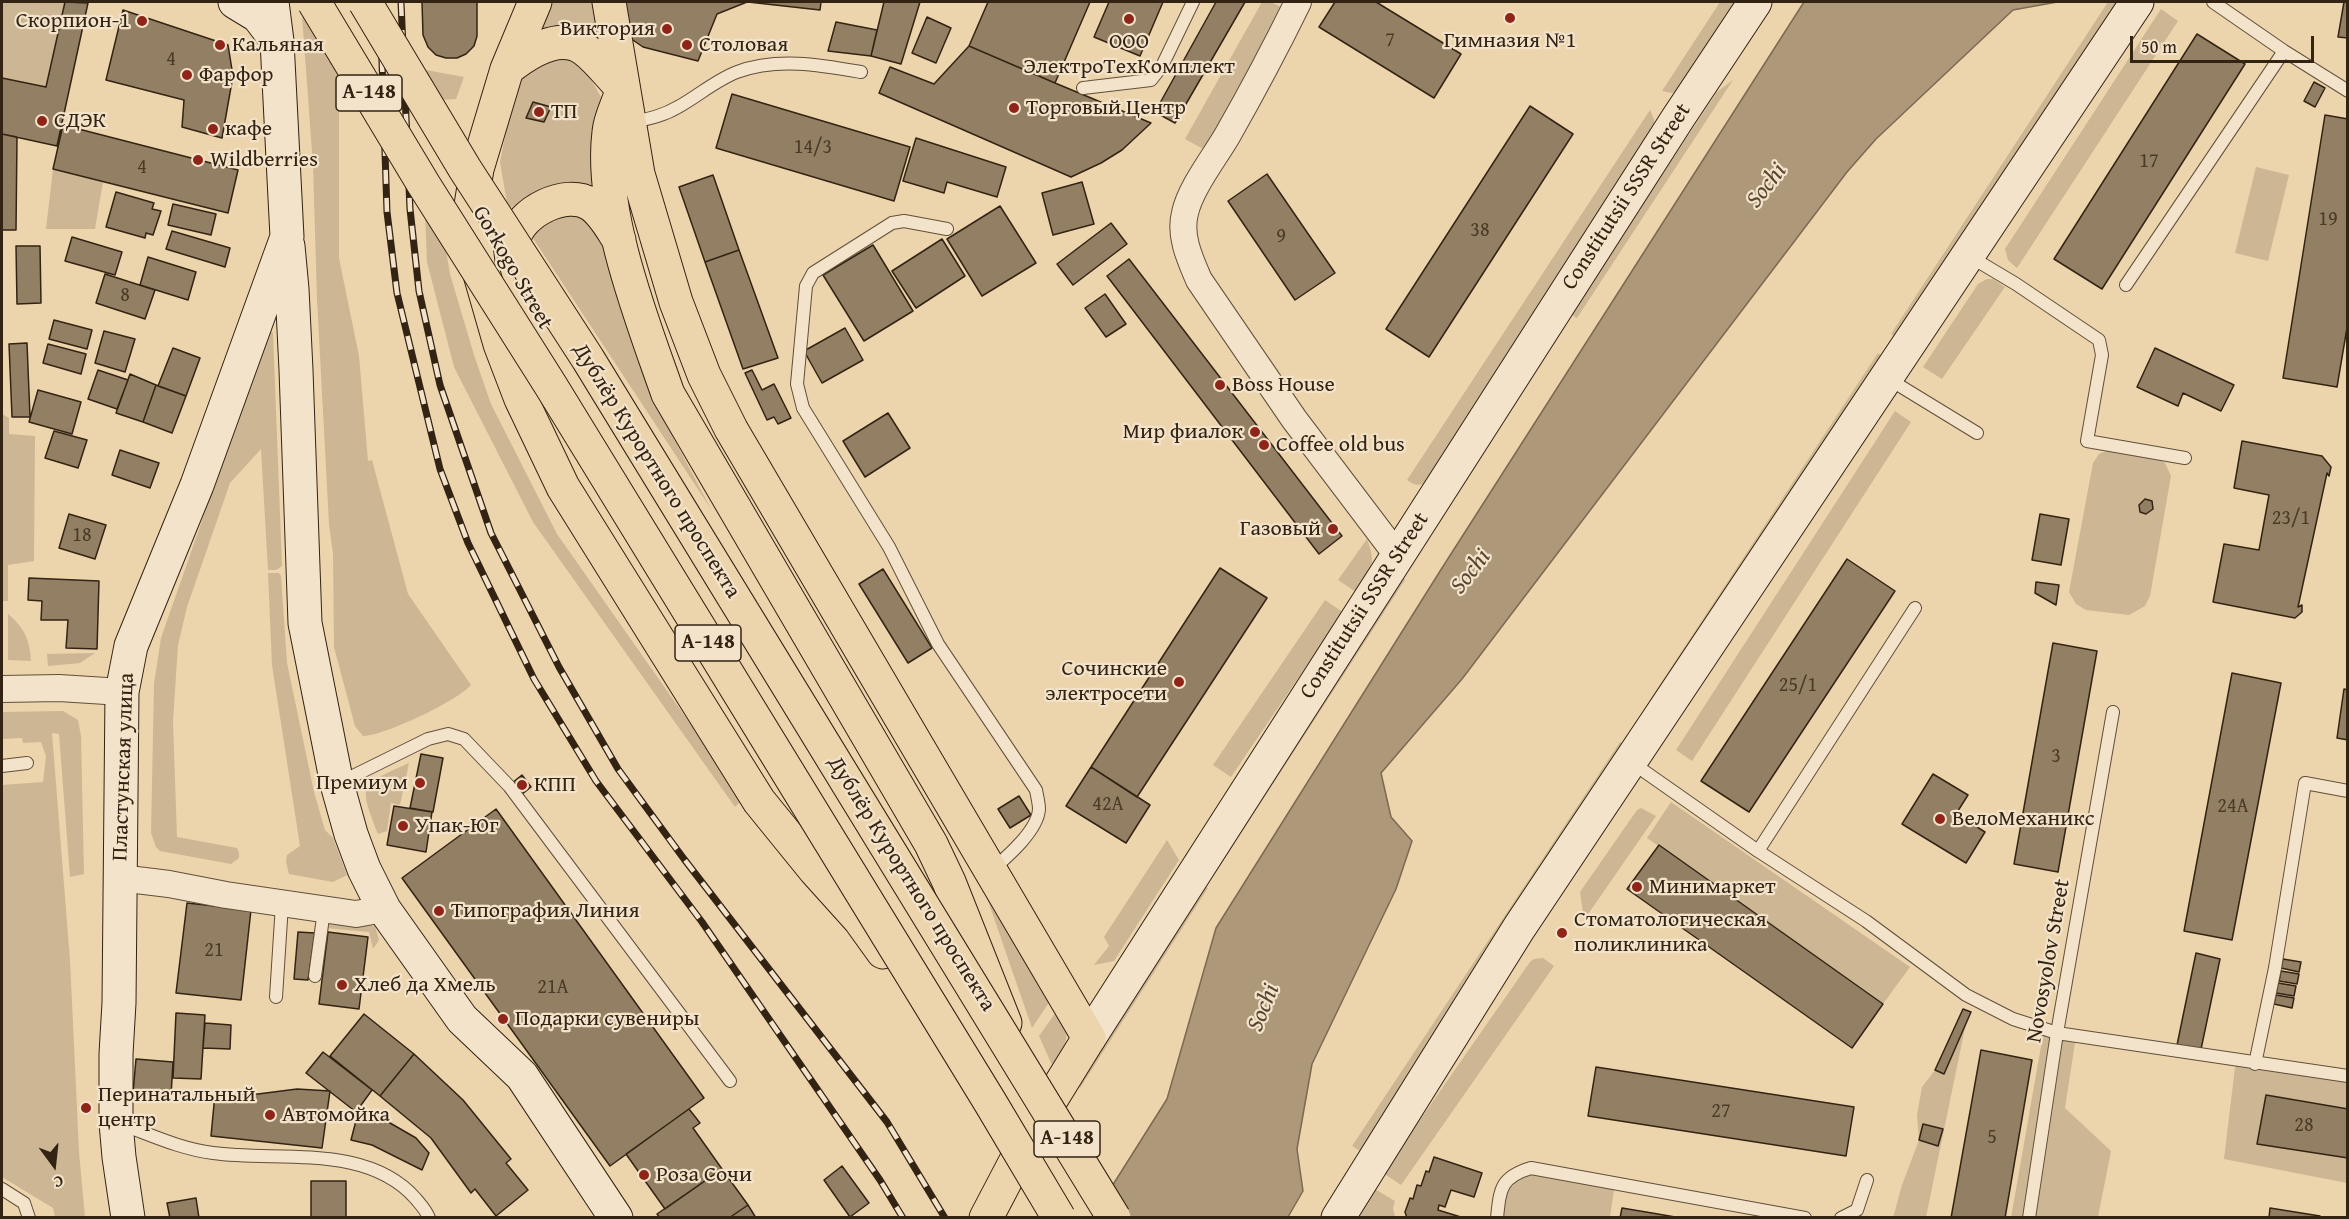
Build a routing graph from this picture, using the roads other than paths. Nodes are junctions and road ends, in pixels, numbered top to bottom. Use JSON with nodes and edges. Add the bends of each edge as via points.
{"nodes":[{"id":1,"x":235,"y":2,"type":"edge"},
{"id":2,"x":272,"y":2,"type":"edge"},
{"id":3,"x":314,"y":2,"type":"edge"},
{"id":4,"x":365,"y":2,"type":"edge"},
{"id":5,"x":535,"y":2,"type":"edge"},
{"id":6,"x":609,"y":2,"type":"edge"},
{"id":7,"x":1193,"y":2,"type":"edge"},
{"id":8,"x":1755,"y":2,"type":"edge"},
{"id":9,"x":2137,"y":2,"type":"edge"},
{"id":10,"x":2213,"y":2,"type":"edge"},
{"id":11,"x":1295,"y":3,"type":"edge"},
{"id":12,"x":277,"y":41,"type":"junction"},
{"id":13,"x":2284,"y":51,"type":"junction"},
{"id":14,"x":507,"y":69,"type":"junction"},
{"id":15,"x":861,"y":72,"type":"dead end"},
{"id":16,"x":1083,"y":88,"type":"dead end"},
{"id":17,"x":622,"y":89,"type":"junction"},
{"id":18,"x":2348,"y":92,"type":"edge"},
{"id":19,"x":629,"y":123,"type":"junction"},
{"id":20,"x":471,"y":205,"type":"junction"},
{"id":21,"x":947,"y":229,"type":"dead end"},
{"id":22,"x":287,"y":237,"type":"junction"},
{"id":23,"x":619,"y":240,"type":"junction"},
{"id":24,"x":1968,"y":255,"type":"junction"},
{"id":25,"x":2126,"y":285,"type":"dead end"},
{"id":26,"x":525,"y":294,"type":"junction"},
{"id":27,"x":1886,"y":378,"type":"junction"},
{"id":28,"x":1977,"y":433,"type":"dead end"},
{"id":29,"x":2185,"y":458,"type":"dead end"},
{"id":30,"x":1397,"y":555,"type":"junction"},
{"id":31,"x":1915,"y":608,"type":"dead end"},
{"id":32,"x":2,"y":688,"type":"edge"},
{"id":33,"x":122,"y":692,"type":"junction"},
{"id":34,"x":2113,"y":712,"type":"dead end"},
{"id":35,"x":1630,"y":761,"type":"junction"},
{"id":36,"x":27,"y":763,"type":"dead end"},
{"id":37,"x":2,"y":766,"type":"edge"},
{"id":38,"x":337,"y":784,"type":"junction"},
{"id":39,"x":2348,"y":790,"type":"edge"},
{"id":40,"x":1758,"y":851,"type":"junction"},
{"id":41,"x":990,"y":871,"type":"junction"},
{"id":42,"x":120,"y":878,"type":"junction"},
{"id":43,"x":282,"y":904,"type":"junction"},
{"id":44,"x":384,"y":909,"type":"junction"},
{"id":45,"x":324,"y":910,"type":"junction"},
{"id":46,"x":315,"y":976,"type":"dead end"},
{"id":47,"x":276,"y":997,"type":"dead end"},
{"id":48,"x":2057,"y":1033,"type":"junction"},
{"id":49,"x":1089,"y":1038,"type":"junction"},
{"id":50,"x":1020,"y":1061,"type":"junction"},
{"id":51,"x":2255,"y":1064,"type":"junction"},
{"id":52,"x":2348,"y":1076,"type":"edge"},
{"id":53,"x":730,"y":1081,"type":"dead end"},
{"id":54,"x":990,"y":1102,"type":"junction"},
{"id":55,"x":116,"y":1123,"type":"junction"},
{"id":56,"x":1031,"y":1131,"type":"junction"},
{"id":57,"x":1360,"y":1180,"type":"junction"},
{"id":58,"x":1867,"y":1180,"type":"dead end"},
{"id":59,"x":3,"y":1195,"type":"edge"},
{"id":60,"x":29,"y":1218,"type":"edge"},
{"id":61,"x":128,"y":1218,"type":"edge"},
{"id":62,"x":429,"y":1218,"type":"edge"},
{"id":63,"x":616,"y":1218,"type":"edge"},
{"id":64,"x":986,"y":1218,"type":"edge"},
{"id":65,"x":1059,"y":1218,"type":"edge"},
{"id":66,"x":1114,"y":1218,"type":"edge"},
{"id":67,"x":1338,"y":1218,"type":"edge"},
{"id":68,"x":1359,"y":1218,"type":"edge"},
{"id":69,"x":1497,"y":1218,"type":"edge"},
{"id":70,"x":1804,"y":1218,"type":"edge"},
{"id":71,"x":1841,"y":1218,"type":"edge"},
{"id":72,"x":2029,"y":1218,"type":"edge"}],
"edges":[{"from":1,"to":12,"type":"main road","via":[[258,16]]},
{"from":2,"to":12,"type":"main road"},
{"from":3,"to":54,"type":"main road","name":"Дублёр Курортного проспекта","number":"А-148","bridge":true},
{"from":4,"to":50,"type":"main road","name":"Дублёр Курортного проспекта","number":"А-148","bridge":true},
{"from":5,"to":14,"type":"main road","name":"Gorkogo Street"},
{"from":6,"to":17,"type":"main road"},
{"from":7,"to":16,"type":"lane","via":[[1162,66],[1151,80]]},
{"from":8,"to":30,"type":"main road","name":"Constitutsii SSSR Street"},
{"from":9,"to":24,"type":"main road"},
{"from":10,"to":13,"type":"lane"},
{"from":11,"to":30,"type":"street","via":[[1185,214],[1184,237],[1199,280],[1294,419]]},
{"from":12,"to":22,"type":"main road"},
{"from":13,"to":18,"type":"lane"},
{"from":13,"to":25,"type":"lane"},
{"from":14,"to":17,"type":"main road","via":[[539,48],[568,44],[582,48]]},
{"from":14,"to":20,"type":"main road","name":"Gorkogo Street","number":"А-148","via":[[477,169]]},
{"from":15,"to":19,"type":"lane","via":[[812,64],[761,66],[737,72],[657,117]]},
{"from":17,"to":19,"type":"main road"},
{"from":17,"to":23,"type":"main road","number":"А-148","via":[[609,131],[608,167]]},
{"from":19,"to":41,"type":"main road","via":[[638,174],[676,302],[704,375],[731,429]]},
{"from":20,"to":26,"type":"main road","name":"Gorkogo Street","number":"А-148"},
{"from":20,"to":54,"type":"main road","number":"А-148","bridge":true,"via":[[479,271],[500,344],[563,487],[759,801],[860,920]]},
{"from":21,"to":41,"type":"lane","via":[[904,221],[892,223],[813,273],[806,286],[797,384],[803,408],[890,547],[938,644],[1036,790],[1039,810],[1035,821],[1016,850]]},
{"from":22,"to":33,"type":"main road","name":"Пластунская улица","via":[[197,485],[131,646]]},
{"from":22,"to":38,"type":"main road","via":[[293,300],[305,623]]},
{"from":23,"to":26,"type":"main road","number":"А-148","via":[[602,214],[581,200],[539,208],[526,218],[514,242]]},
{"from":23,"to":50,"type":"main road","number":"А-148","bridge":true,"via":[[668,394],[932,844]]},
{"from":24,"to":27,"type":"main road"},
{"from":24,"to":29,"type":"lane","via":[[2099,340],[2102,355],[2087,441]]},
{"from":26,"to":56,"type":"main road","name":"Gorkogo Street","number":"А-148"},
{"from":27,"to":28,"type":"lane"},
{"from":27,"to":35,"type":"main road"},
{"from":30,"to":49,"type":"main road","name":"Constitutsii SSSR Street"},
{"from":31,"to":40,"type":"lane"},
{"from":32,"to":33,"type":"street"},
{"from":33,"to":42,"type":"main road","name":"Пластунская улица"},
{"from":34,"to":48,"type":"lane","name":"Novosyolov Street"},
{"from":35,"to":40,"type":"lane"},
{"from":35,"to":57,"type":"main road"},
{"from":36,"to":37,"type":"lane"},
{"from":38,"to":44,"type":"main road","via":[[364,870]]},
{"from":38,"to":53,"type":"lane","via":[[428,740],[448,734],[464,739],[508,786]]},
{"from":39,"to":51,"type":"lane","via":[[2305,783]]},
{"from":40,"to":48,"type":"lane","via":[[1866,921],[1966,995],[2013,1019]]},
{"from":41,"to":49,"type":"main road"},
{"from":42,"to":43,"type":"street"},
{"from":42,"to":55,"type":"main road","name":"Пластунская улица"},
{"from":43,"to":45,"type":"street"},
{"from":43,"to":47,"type":"lane"},
{"from":44,"to":45,"type":"street","via":[[356,914]]},
{"from":44,"to":63,"type":"main road","via":[[462,1019],[522,1076]]},
{"from":45,"to":46,"type":"lane"},
{"from":48,"to":51,"type":"lane"},
{"from":48,"to":72,"type":"lane","name":"Novosyolov Street"},
{"from":49,"to":56,"type":"main road","name":"Constitutsii SSSR Street"},
{"from":50,"to":66,"type":"main road","name":"Дублёр Курортного проспекта","number":"А-148","bridge":true},
{"from":51,"to":52,"type":"lane"},
{"from":54,"to":65,"type":"main road","name":"Дублёр Курортного проспекта","number":"А-148","bridge":true},
{"from":55,"to":61,"type":"main road","name":"Пластунская улица"},
{"from":55,"to":62,"type":"lane","via":[[214,1153],[334,1159],[386,1174],[408,1190]]},
{"from":56,"to":64,"type":"main road","name":"Constitutsii SSSR Street"},
{"from":57,"to":67,"type":"main road"},
{"from":57,"to":68,"type":"street"},
{"from":58,"to":71,"type":"lane","via":[[1857,1210]]},
{"from":59,"to":60,"type":"lane","via":[[24,1203]]},
{"from":69,"to":70,"type":"lane","via":[[1502,1186],[1512,1174],[1531,1168]]}]}
